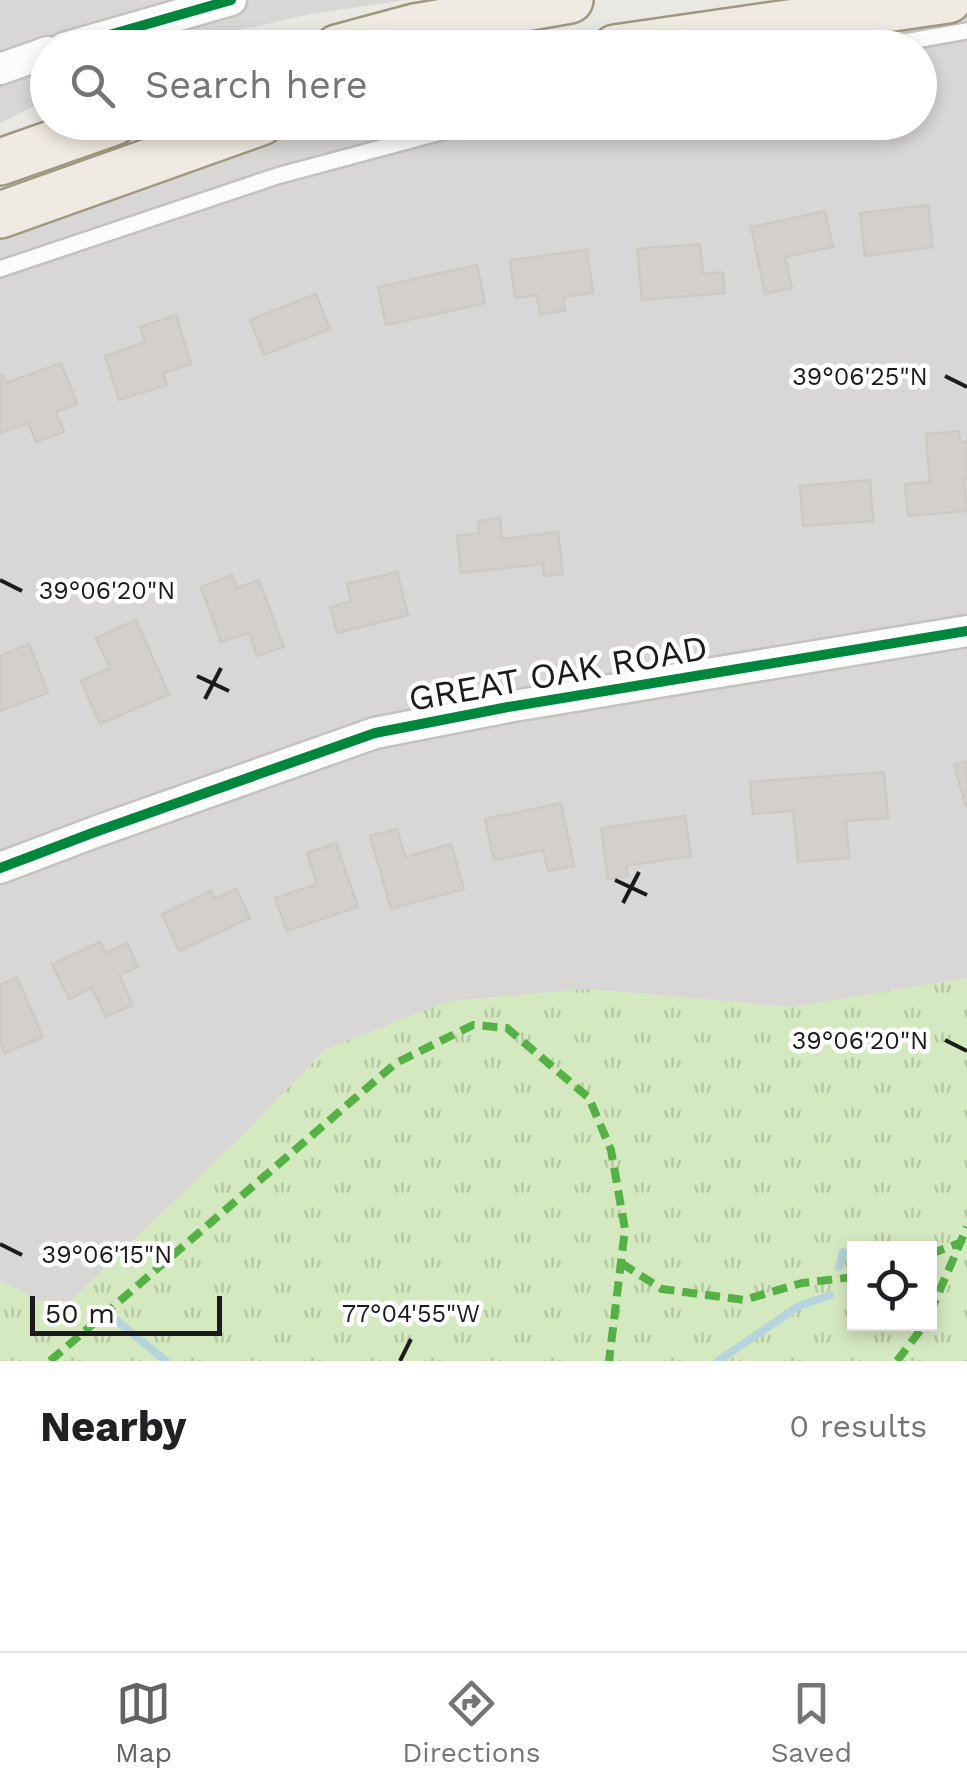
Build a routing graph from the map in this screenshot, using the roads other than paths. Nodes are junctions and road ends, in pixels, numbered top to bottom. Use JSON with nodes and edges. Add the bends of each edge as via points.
{"nodes":[{"id":1,"x":231,"y":0,"type":"edge"},
{"id":2,"x":570,"y":0,"type":"edge"},
{"id":3,"x":948,"y":0,"type":"edge"},
{"id":4,"x":127,"y":30,"type":"edge"},
{"id":5,"x":404,"y":30,"type":"edge"},
{"id":6,"x":740,"y":30,"type":"edge"},
{"id":7,"x":967,"y":30,"type":"edge"},
{"id":8,"x":937,"y":36,"type":"edge"},
{"id":9,"x":30,"y":59,"type":"edge"},
{"id":10,"x":0,"y":70,"type":"edge"},
{"id":11,"x":63,"y":140,"type":"edge"},
{"id":12,"x":206,"y":140,"type":"edge"},
{"id":13,"x":411,"y":140,"type":"edge"},
{"id":14,"x":0,"y":162,"type":"edge"},
{"id":15,"x":3,"y":206,"type":"edge"},
{"id":16,"x":0,"y":268,"type":"edge"},
{"id":17,"x":967,"y":631,"type":"edge"},
{"id":18,"x":0,"y":868,"type":"edge"}],
"edges":[{"from":1,"to":4,"type":"street"},
{"from":2,"to":5,"type":"main road"},
{"from":3,"to":6,"type":"main road"},
{"from":7,"to":8,"type":"lane"},
{"from":9,"to":10,"type":"street"},
{"from":11,"to":14,"type":"main road"},
{"from":12,"to":15,"type":"main road"},
{"from":13,"to":16,"type":"lane","via":[[277,176]]},
{"from":17,"to":18,"type":"street","name":"GREAT OAK ROAD","via":[[376,734]]}]}
